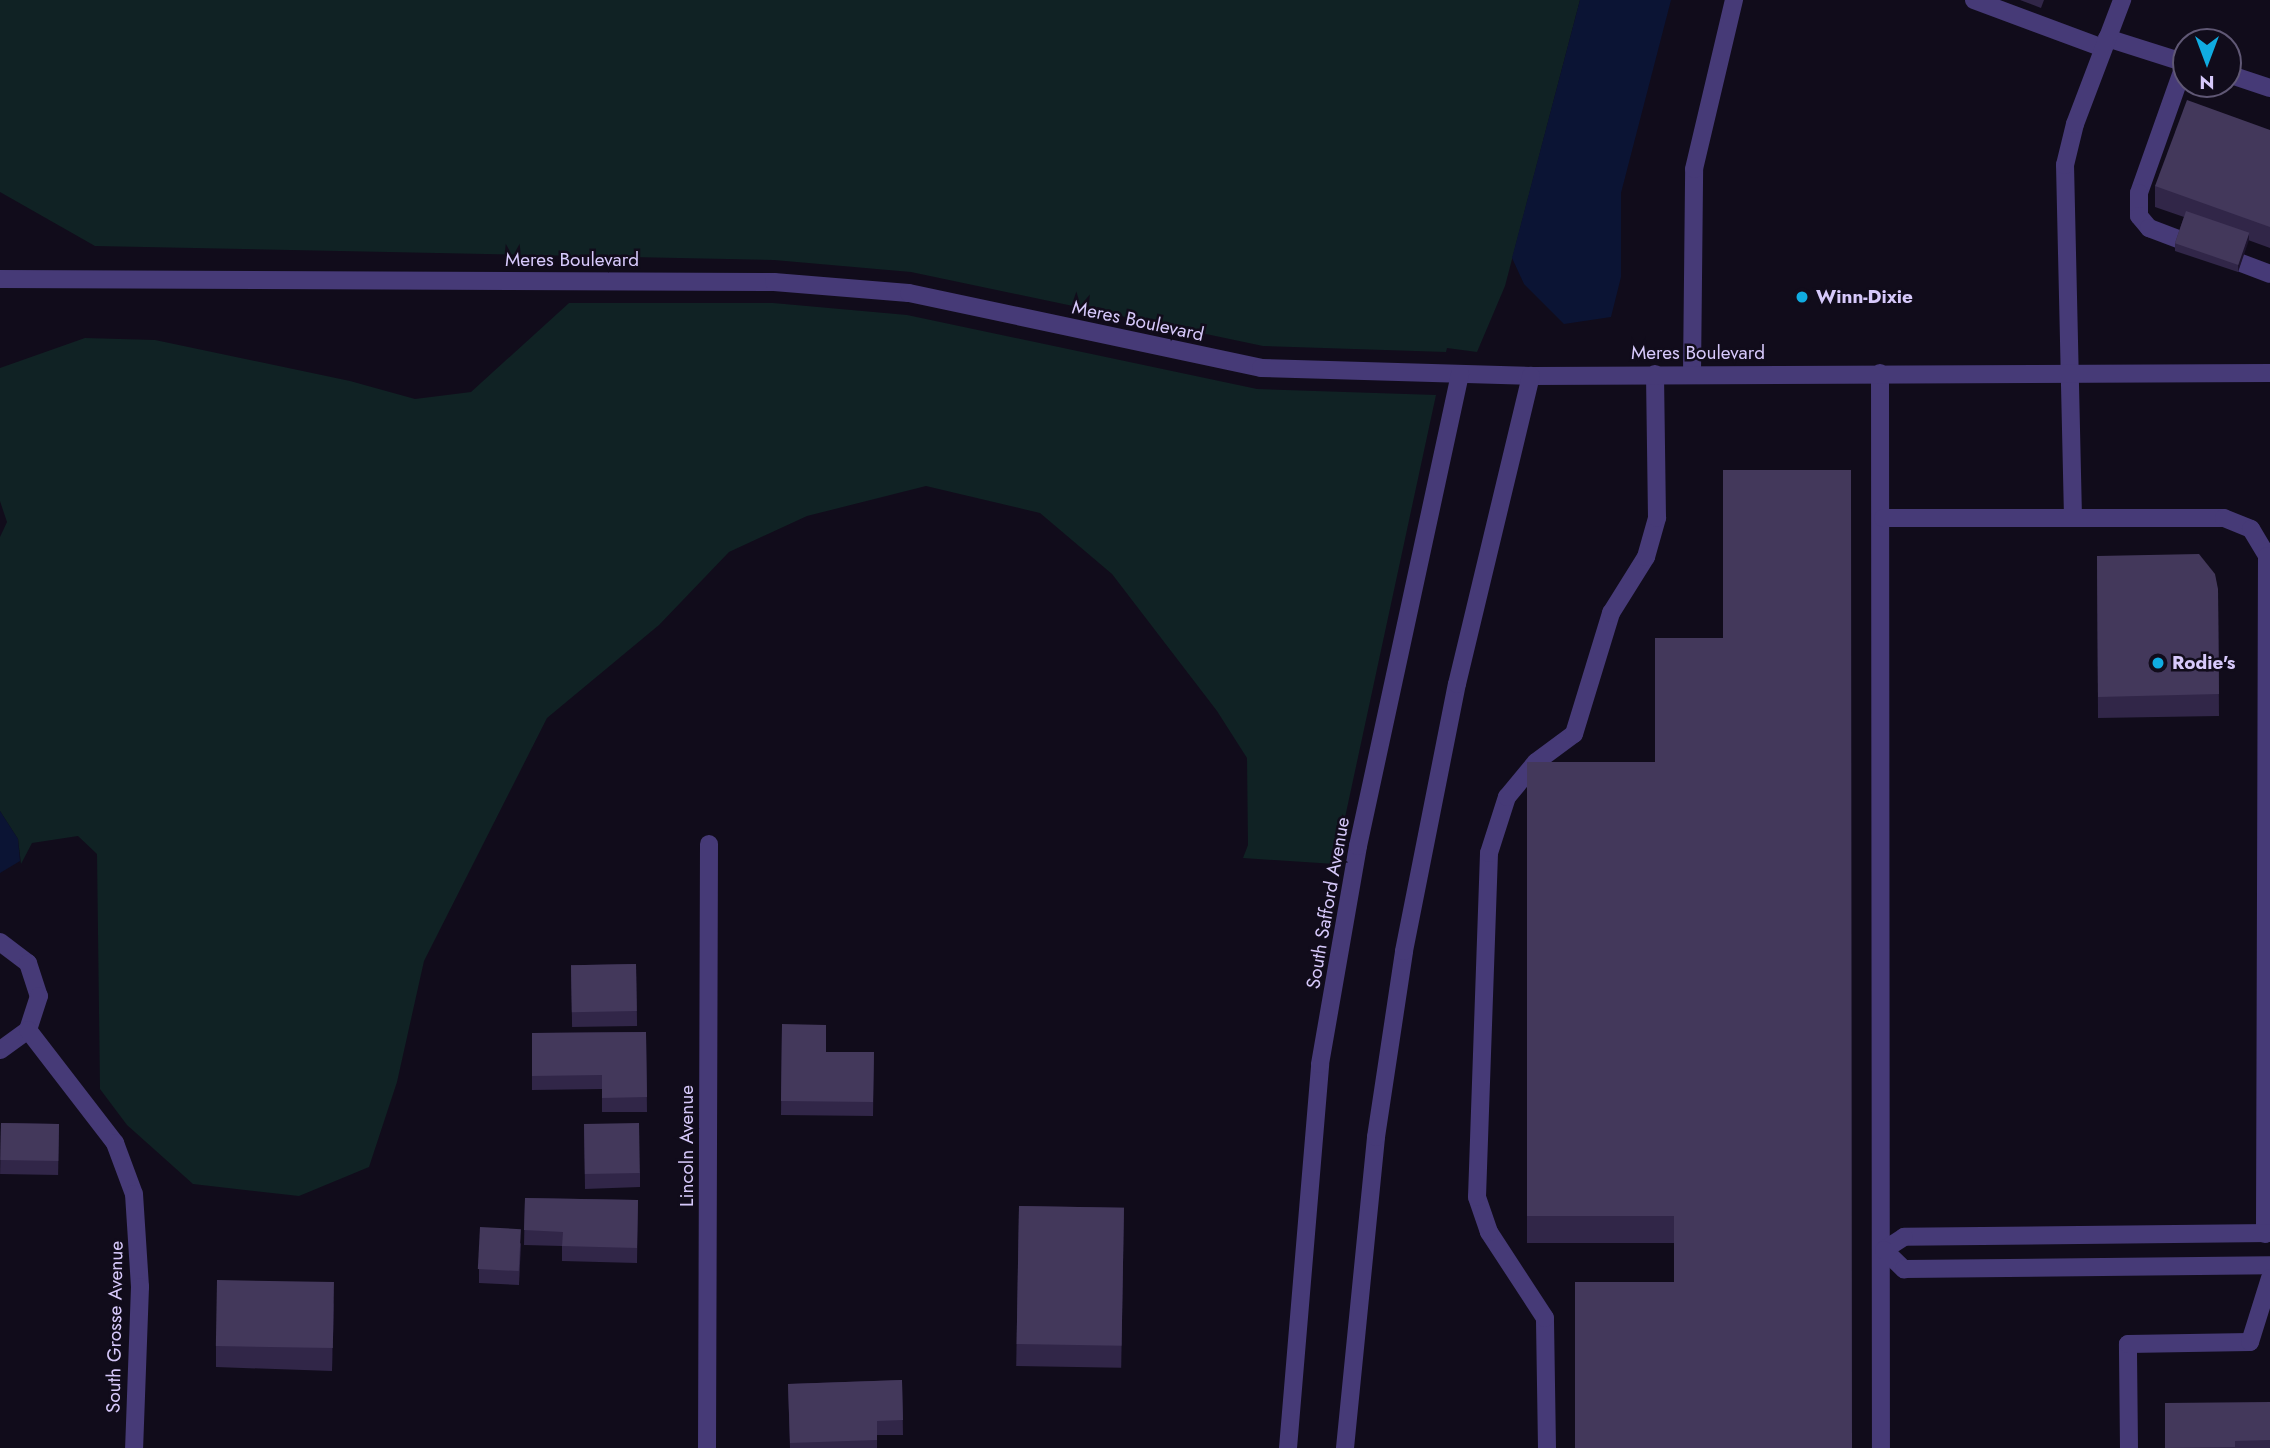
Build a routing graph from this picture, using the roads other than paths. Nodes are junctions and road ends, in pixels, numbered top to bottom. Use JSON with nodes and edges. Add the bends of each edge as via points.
{"nodes":[{"id":1,"x":1734,"y":0,"type":"edge"},
{"id":2,"x":1974,"y":0,"type":"edge"},
{"id":3,"x":2122,"y":0,"type":"edge"},
{"id":4,"x":2105,"y":43,"type":"junction"},
{"id":5,"x":2172,"y":60,"type":"edge"},
{"id":6,"x":2242,"y":79,"type":"edge"},
{"id":7,"x":2270,"y":88,"type":"edge"},
{"id":8,"x":2173,"y":98,"type":"edge"},
{"id":9,"x":2270,"y":274,"type":"edge"},
{"id":10,"x":0,"y":279,"type":"edge"},
{"id":11,"x":1880,"y":373,"type":"junction"},
{"id":12,"x":2270,"y":373,"type":"edge"},
{"id":13,"x":1461,"y":374,"type":"junction"},
{"id":14,"x":1655,"y":374,"type":"junction"},
{"id":15,"x":1692,"y":374,"type":"junction"},
{"id":16,"x":2070,"y":374,"type":"junction"},
{"id":17,"x":1531,"y":376,"type":"junction"},
{"id":18,"x":2073,"y":517,"type":"junction"},
{"id":19,"x":1883,"y":518,"type":"junction"},
{"id":20,"x":709,"y":844,"type":"dead end"},
{"id":21,"x":0,"y":942,"type":"edge"},
{"id":22,"x":28,"y":1030,"type":"junction"},
{"id":23,"x":0,"y":1050,"type":"edge"},
{"id":24,"x":2267,"y":1234,"type":"edge"},
{"id":25,"x":1884,"y":1250,"type":"junction"},
{"id":26,"x":2270,"y":1265,"type":"edge"},
{"id":27,"x":2270,"y":1278,"type":"edge"},
{"id":28,"x":134,"y":1448,"type":"edge"},
{"id":29,"x":707,"y":1448,"type":"edge"},
{"id":30,"x":1288,"y":1448,"type":"edge"},
{"id":31,"x":1345,"y":1448,"type":"edge"},
{"id":32,"x":1547,"y":1448,"type":"edge"},
{"id":33,"x":1881,"y":1448,"type":"edge"},
{"id":34,"x":2129,"y":1448,"type":"edge"}],
"edges":[{"from":1,"to":15,"type":"street","via":[[1694,169]]},
{"from":2,"to":4,"type":"street"},
{"from":3,"to":4,"type":"street"},
{"from":4,"to":5,"type":"street"},
{"from":4,"to":16,"type":"street","via":[[2065,165]]},
{"from":6,"to":7,"type":"street"},
{"from":8,"to":9,"type":"street","via":[[2139,193],[2139,216],[2149,228]]},
{"from":10,"to":13,"type":"street","name":"Meres Boulevard","via":[[774,282],[909,293],[1261,368]]},
{"from":11,"to":15,"type":"street","name":"Meres Boulevard"},
{"from":11,"to":16,"type":"street","name":"Meres Boulevard"},
{"from":11,"to":19,"type":"street"},
{"from":12,"to":16,"type":"street","name":"Meres Boulevard"},
{"from":13,"to":17,"type":"street","name":"Meres Boulevard"},
{"from":13,"to":30,"type":"street","name":"South Safford Avenue","via":[[1358,846],[1320,1064]]},
{"from":14,"to":15,"type":"street","name":"Meres Boulevard"},
{"from":14,"to":17,"type":"street","name":"Meres Boulevard"},
{"from":14,"to":32,"type":"street","via":[[1657,518],[1646,557],[1611,613],[1574,734],[1536,762],[1507,796],[1487,867],[1477,1197],[1489,1232],[1545,1318]]},
{"from":16,"to":18,"type":"street"},
{"from":17,"to":31,"type":"street","via":[[1457,684],[1404,951],[1376,1137]]},
{"from":18,"to":19,"type":"street"},
{"from":18,"to":24,"type":"street","via":[[2224,518],[2251,529],[2267,556]]},
{"from":19,"to":25,"type":"street"},
{"from":20,"to":29,"type":"street","name":"Lincoln Avenue"},
{"from":21,"to":22,"type":"street","via":[[28,963],[37,979],[37,1014]]},
{"from":22,"to":23,"type":"street"},
{"from":22,"to":28,"type":"street","name":"South Grosse Avenue","via":[[114,1143],[134,1194],[141,1287]]},
{"from":24,"to":25,"type":"street","via":[[1904,1237]]},
{"from":25,"to":26,"type":"street","via":[[1904,1269]]},
{"from":25,"to":33,"type":"street"},
{"from":27,"to":34,"type":"street","via":[[2250,1342],[2128,1344]]}]}
